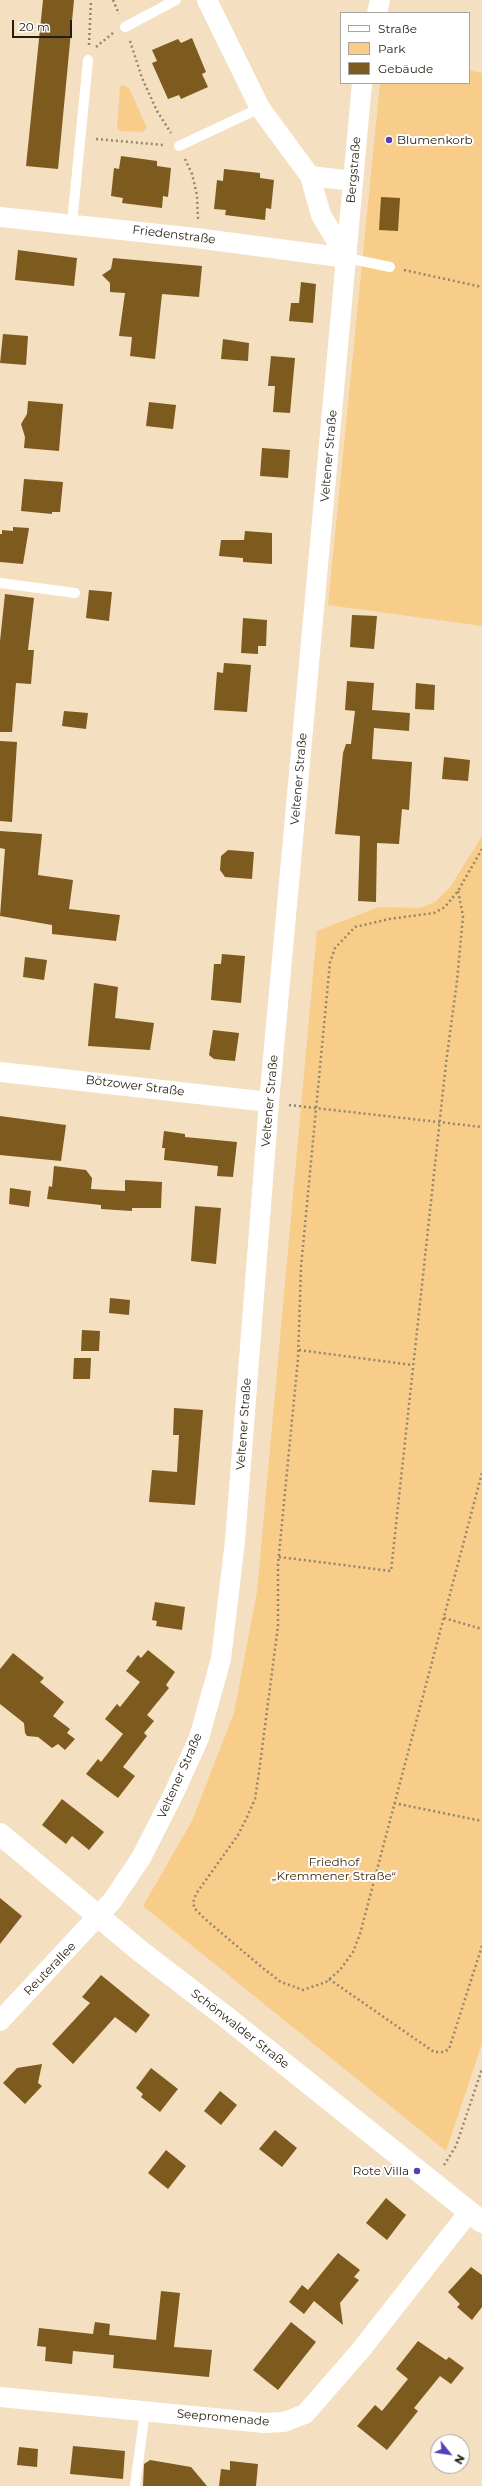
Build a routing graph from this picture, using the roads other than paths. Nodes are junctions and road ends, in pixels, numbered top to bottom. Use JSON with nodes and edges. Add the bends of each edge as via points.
{"nodes":[{"id":1,"x":176,"y":0,"type":"edge"},
{"id":2,"x":208,"y":0,"type":"edge"},
{"id":3,"x":380,"y":0,"type":"edge"},
{"id":4,"x":377,"y":12,"type":"edge"},
{"id":5,"x":125,"y":27,"type":"road end"},
{"id":6,"x":88,"y":60,"type":"road end"},
{"id":7,"x":362,"y":84,"type":"edge"},
{"id":8,"x":260,"y":108,"type":"junction"},
{"id":9,"x":179,"y":146,"type":"road end"},
{"id":10,"x":310,"y":176,"type":"junction"},
{"id":11,"x":353,"y":181,"type":"junction"},
{"id":12,"x":0,"y":217,"type":"edge"},
{"id":13,"x":72,"y":223,"type":"junction"},
{"id":14,"x":347,"y":258,"type":"junction"},
{"id":15,"x":390,"y":268,"type":"road end"},
{"id":16,"x":0,"y":583,"type":"edge"},
{"id":17,"x":75,"y":593,"type":"dead end"},
{"id":18,"x":0,"y":1072,"type":"edge"},
{"id":19,"x":269,"y":1102,"type":"junction"},
{"id":20,"x":0,"y":1834,"type":"edge"},
{"id":21,"x":99,"y":1916,"type":"junction"},
{"id":22,"x":0,"y":2021,"type":"edge"},
{"id":23,"x":475,"y":2217,"type":"edge"},
{"id":24,"x":0,"y":2397,"type":"edge"},
{"id":25,"x":145,"y":2411,"type":"junction"},
{"id":26,"x":135,"y":2486,"type":"edge"}],
"edges":[{"from":1,"to":5,"type":"lane"},
{"from":2,"to":8,"type":"street"},
{"from":3,"to":4,"type":"street"},
{"from":6,"to":13,"type":"lane"},
{"from":7,"to":11,"type":"street","name":"Bergstraße"},
{"from":8,"to":9,"type":"lane"},
{"from":8,"to":10,"type":"street"},
{"from":10,"to":11,"type":"street"},
{"from":10,"to":14,"type":"street","via":[[321,216]]},
{"from":11,"to":14,"type":"street","name":"Bergstraße"},
{"from":12,"to":13,"type":"street","name":"Friedenstraße"},
{"from":13,"to":14,"type":"street","name":"Friedenstraße"},
{"from":14,"to":15,"type":"lane"},
{"from":14,"to":19,"type":"street","name":"Veltener Straße"},
{"from":16,"to":17,"type":"lane"},
{"from":18,"to":19,"type":"street","name":"Bötzower Straße"},
{"from":19,"to":21,"type":"street","name":"Veltener Straße","via":[[235,1541],[221,1659],[198,1738],[174,1793],[141,1858]]},
{"from":20,"to":21,"type":"main road","name":"Schönwalder Straße"},
{"from":21,"to":22,"type":"street","name":"Reuterallee"},
{"from":21,"to":23,"type":"main road","name":"Schönwalder Straße"},
{"from":23,"to":25,"type":"street","name":"Seepromenade","via":[[305,2414],[284,2422],[264,2423]]},
{"from":24,"to":25,"type":"street","name":"Seepromenade"},
{"from":25,"to":26,"type":"lane"}]}
